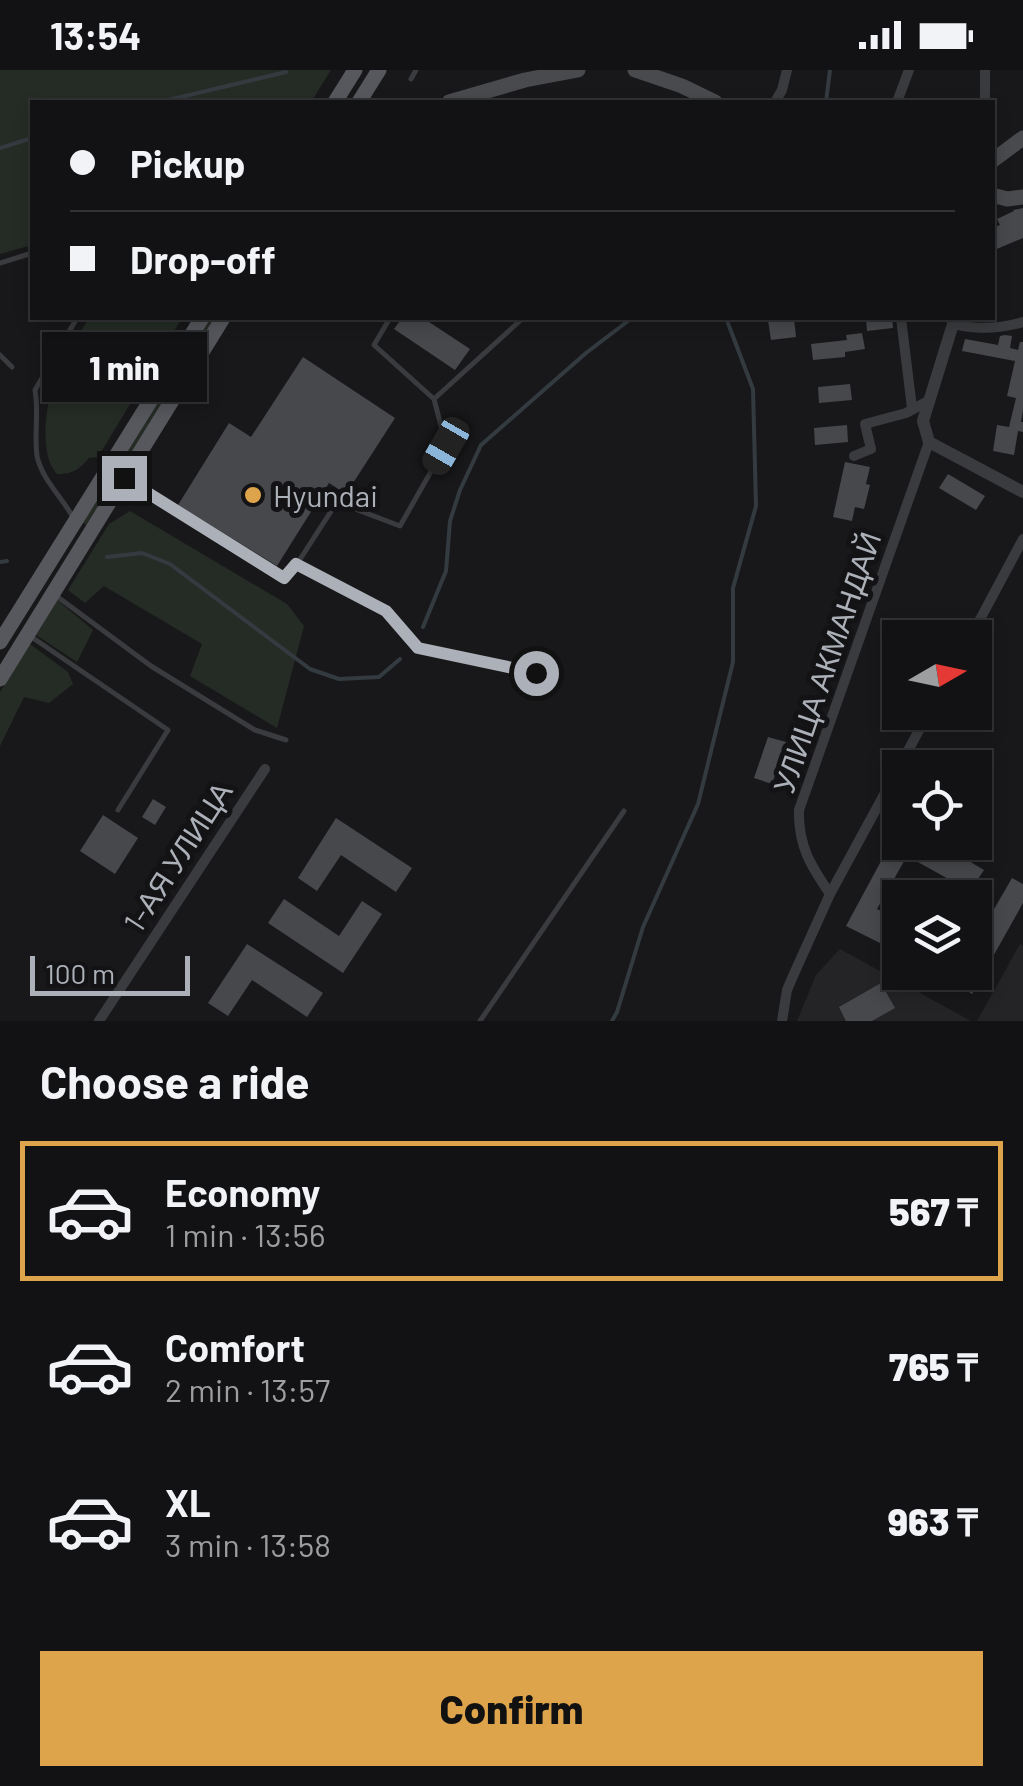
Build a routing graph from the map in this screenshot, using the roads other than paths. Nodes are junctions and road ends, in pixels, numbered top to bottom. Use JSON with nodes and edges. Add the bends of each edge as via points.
{"nodes":[{"id":1,"x":355,"y":70,"type":"edge"},
{"id":2,"x":416,"y":70,"type":"edge"},
{"id":3,"x":578,"y":70,"type":"edge"},
{"id":4,"x":635,"y":70,"type":"edge"},
{"id":5,"x":787,"y":70,"type":"edge"},
{"id":6,"x":909,"y":70,"type":"edge"},
{"id":7,"x":985,"y":70,"type":"edge"},
{"id":8,"x":377,"y":74,"type":"edge"},
{"id":9,"x":411,"y":79,"type":"dead end"},
{"id":10,"x":336,"y":100,"type":"edge"},
{"id":11,"x":360,"y":100,"type":"edge"},
{"id":12,"x":372,"y":100,"type":"edge"},
{"id":13,"x":456,"y":100,"type":"edge"},
{"id":14,"x":711,"y":100,"type":"edge"},
{"id":15,"x":775,"y":100,"type":"edge"},
{"id":16,"x":898,"y":100,"type":"edge"},
{"id":17,"x":986,"y":100,"type":"edge"},
{"id":18,"x":1023,"y":138,"type":"edge"},
{"id":19,"x":995,"y":159,"type":"edge"},
{"id":20,"x":995,"y":196,"type":"edge"},
{"id":21,"x":1023,"y":197,"type":"edge"},
{"id":22,"x":30,"y":254,"type":"edge"},
{"id":23,"x":0,"y":263,"type":"edge"},
{"id":24,"x":76,"y":320,"type":"edge"},
{"id":25,"x":201,"y":320,"type":"edge"},
{"id":26,"x":221,"y":320,"type":"edge"},
{"id":27,"x":389,"y":320,"type":"edge"},
{"id":28,"x":520,"y":320,"type":"edge"},
{"id":29,"x":902,"y":320,"type":"edge"},
{"id":30,"x":953,"y":321,"type":"edge"},
{"id":31,"x":1023,"y":322,"type":"edge"},
{"id":32,"x":0,"y":355,"type":"edge"},
{"id":33,"x":12,"y":367,"type":"dead end"},
{"id":34,"x":434,"y":400,"type":"junction"},
{"id":35,"x":930,"y":400,"type":"junction"},
{"id":36,"x":912,"y":408,"type":"junction"},
{"id":37,"x":929,"y":442,"type":"junction"},
{"id":38,"x":854,"y":456,"type":"dead end"},
{"id":39,"x":124,"y":478,"type":"junction"},
{"id":40,"x":1023,"y":492,"type":"edge"},
{"id":41,"x":76,"y":522,"type":"junction"},
{"id":42,"x":91,"y":531,"type":"junction"},
{"id":43,"x":1023,"y":539,"type":"edge"},
{"id":44,"x":296,"y":564,"type":"junction"},
{"id":45,"x":53,"y":593,"type":"junction"},
{"id":46,"x":980,"y":620,"type":"edge"},
{"id":47,"x":27,"y":634,"type":"junction"},
{"id":48,"x":0,"y":642,"type":"edge"},
{"id":49,"x":536,"y":673,"type":"dead end"},
{"id":50,"x":0,"y":679,"type":"edge"},
{"id":51,"x":919,"y":730,"type":"edge"},
{"id":52,"x":286,"y":740,"type":"dead end"},
{"id":53,"x":265,"y":769,"type":"dead end"},
{"id":54,"x":118,"y":810,"type":"dead end"},
{"id":55,"x":624,"y":811,"type":"dead end"},
{"id":56,"x":830,"y":894,"type":"junction"},
{"id":57,"x":99,"y":1021,"type":"edge"},
{"id":58,"x":480,"y":1021,"type":"edge"},
{"id":59,"x":782,"y":1021,"type":"edge"}],
"edges":[{"from":1,"to":10,"type":"main road"},
{"from":2,"to":9,"type":"lane"},
{"from":3,"to":13,"type":"main road"},
{"from":4,"to":14,"type":"main road"},
{"from":5,"to":15,"type":"street"},
{"from":6,"to":16,"type":"street"},
{"from":7,"to":17,"type":"street"},
{"from":8,"to":11,"type":"main road"},
{"from":8,"to":12,"type":"main road"},
{"from":18,"to":19,"type":"main road"},
{"from":20,"to":21,"type":"main road"},
{"from":22,"to":23,"type":"lane"},
{"from":24,"to":41,"type":"lane","via":[[35,390],[38,458]]},
{"from":25,"to":41,"type":"main road"},
{"from":26,"to":39,"type":"main road"},
{"from":27,"to":34,"type":"lane","via":[[374,345]]},
{"from":28,"to":34,"type":"lane"},
{"from":29,"to":36,"type":"street"},
{"from":30,"to":31,"type":"street","via":[[974,329]]},
{"from":30,"to":35,"type":"street"},
{"from":32,"to":33,"type":"lane"},
{"from":34,"to":44,"type":"lane","via":[[446,446],[400,526],[338,502]]},
{"from":35,"to":36,"type":"street"},
{"from":35,"to":37,"type":"street","via":[[923,420]]},
{"from":36,"to":38,"type":"street","via":[[865,424],[872,449]]},
{"from":37,"to":40,"type":"street"},
{"from":37,"to":56,"type":"street","name":"УЛИЦА АКМАНДАЙ","via":[[799,810],[804,853]]},
{"from":39,"to":42,"type":"main road"},
{"from":39,"to":44,"type":"lane","via":[[284,578]]},
{"from":41,"to":42,"type":"main road"},
{"from":41,"to":48,"type":"main road"},
{"from":42,"to":45,"type":"main road"},
{"from":43,"to":46,"type":"street"},
{"from":44,"to":49,"type":"lane","via":[[386,611],[418,648]]},
{"from":45,"to":47,"type":"main road"},
{"from":45,"to":52,"type":"lane","via":[[151,666],[255,730]]},
{"from":47,"to":50,"type":"main road"},
{"from":47,"to":54,"type":"lane","via":[[168,730]]},
{"from":51,"to":56,"type":"street"},
{"from":53,"to":57,"type":"street","name":"1-АЯ УЛИЦА"},
{"from":55,"to":58,"type":"lane"},
{"from":56,"to":59,"type":"street","via":[[793,976]]}]}
